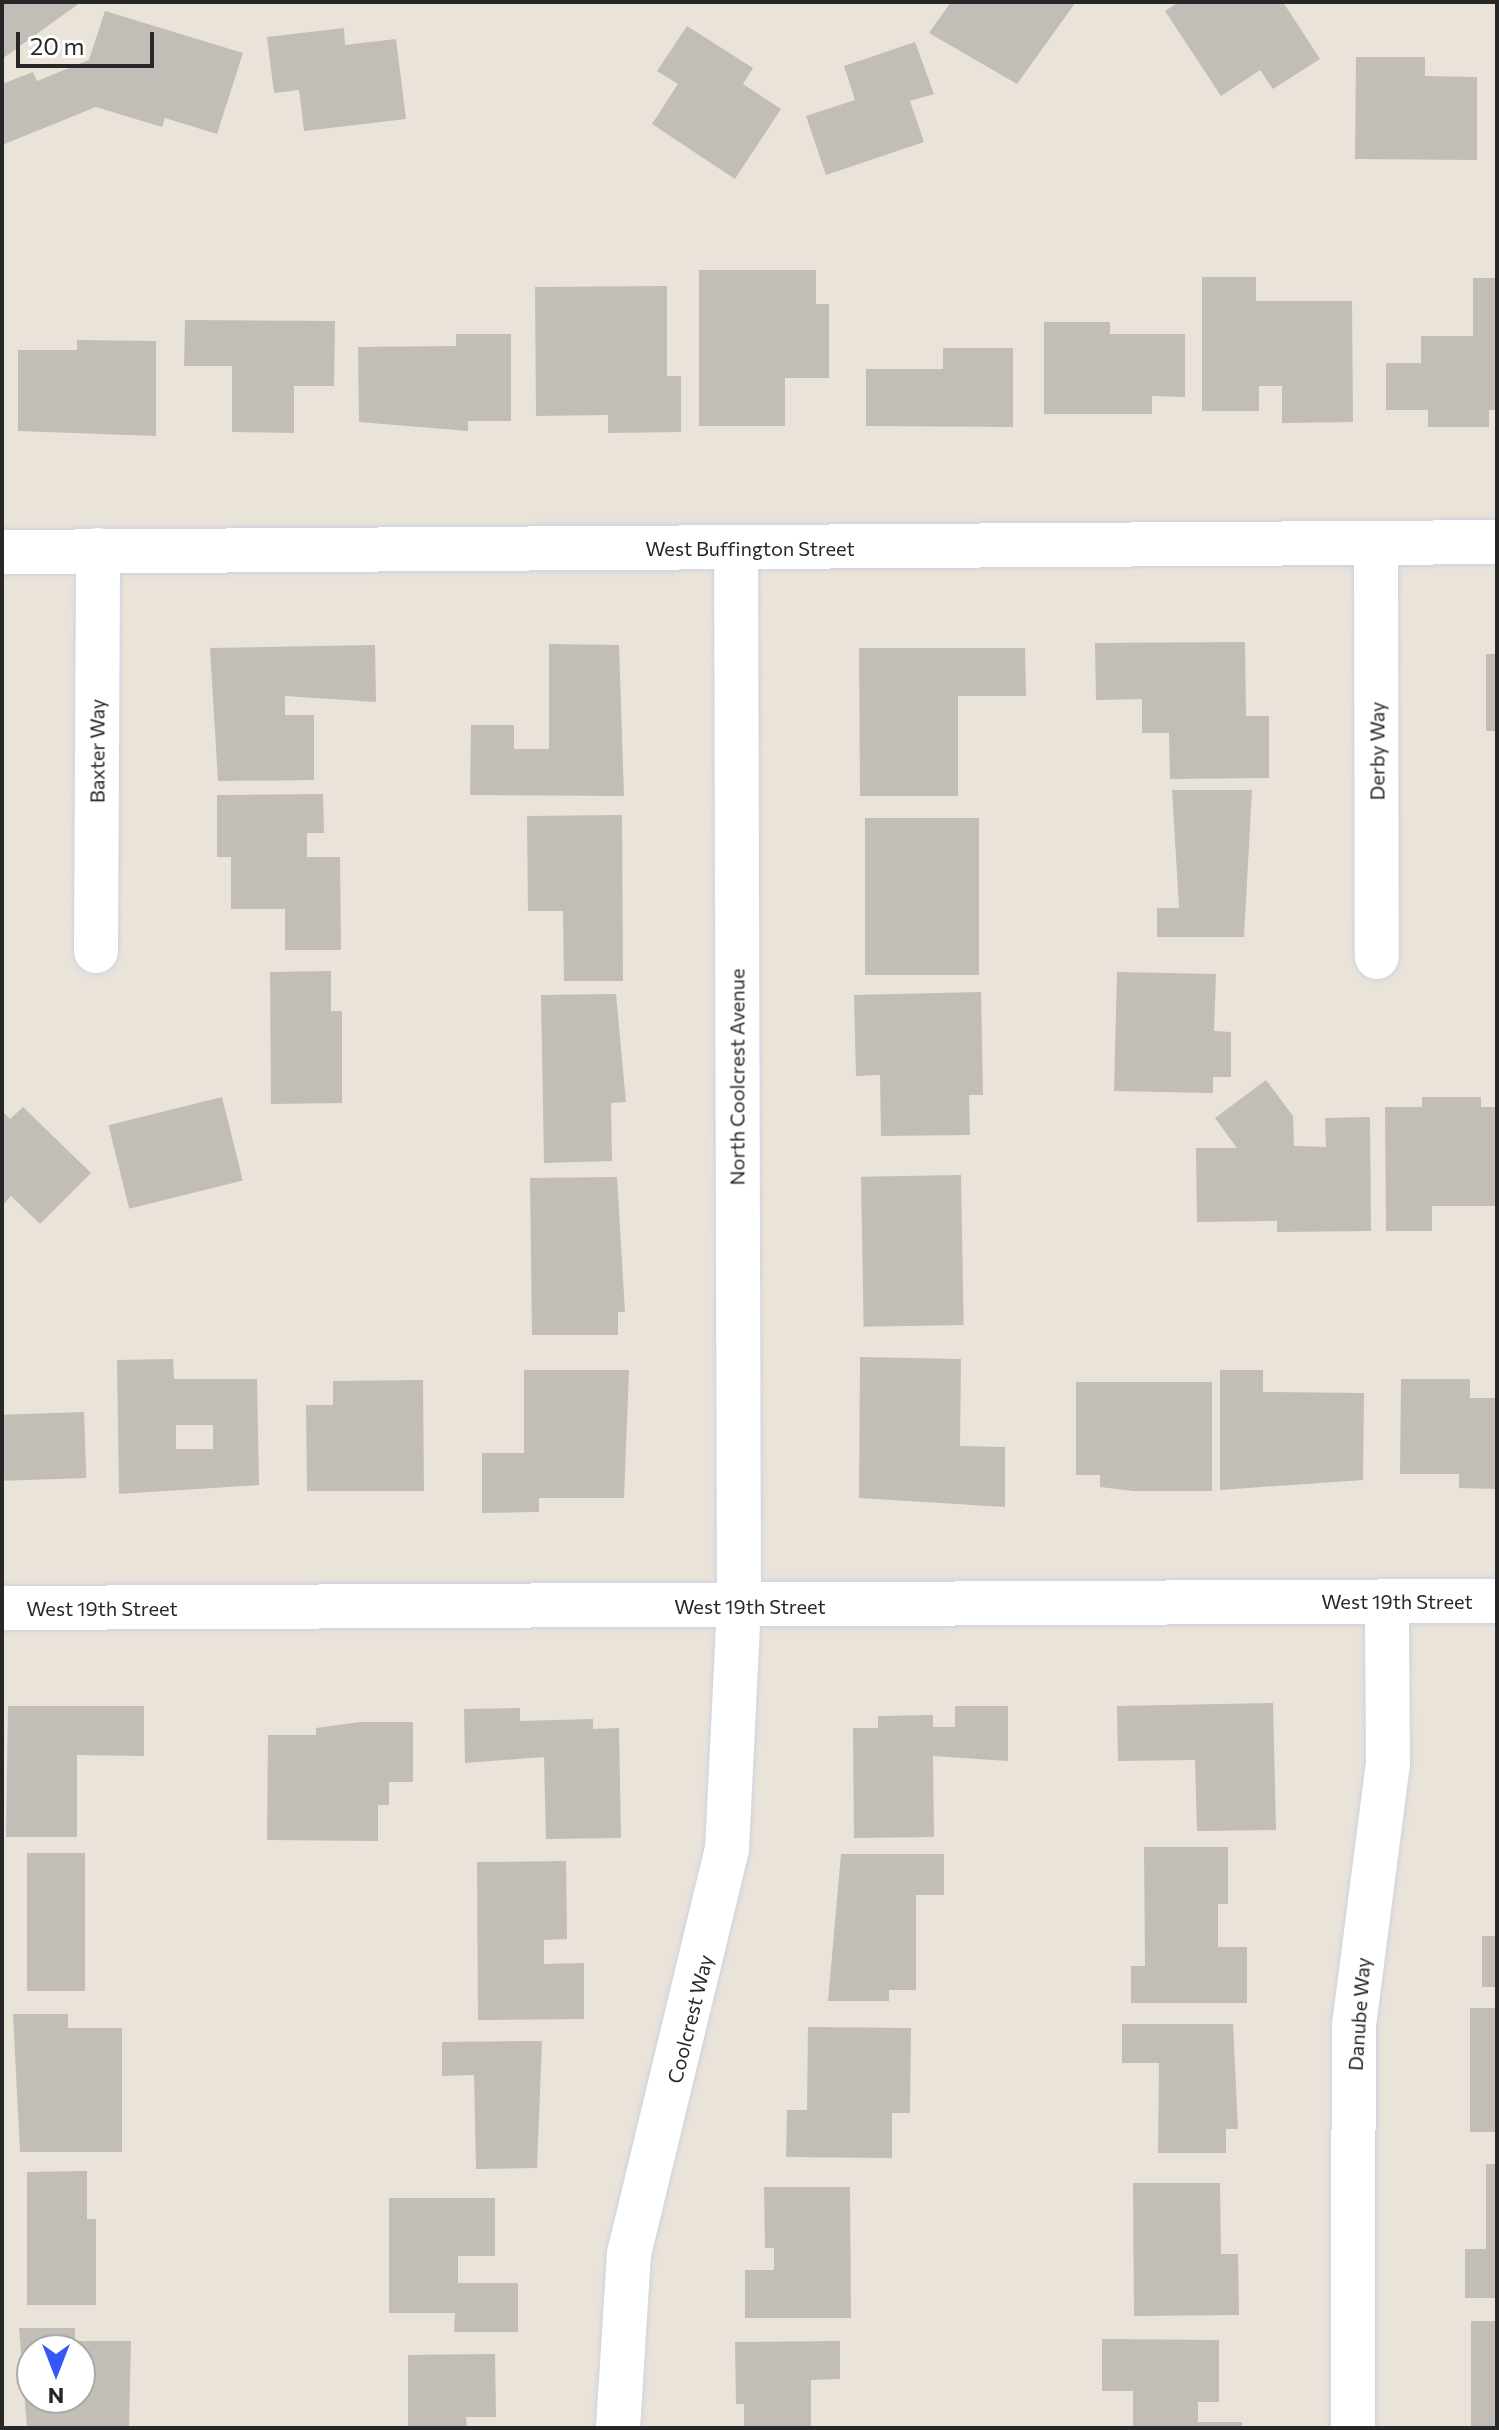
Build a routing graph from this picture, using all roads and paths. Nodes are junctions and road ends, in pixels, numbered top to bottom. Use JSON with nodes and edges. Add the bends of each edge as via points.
{"nodes":[{"id":1,"x":1497,"y":542,"type":"edge"},
{"id":2,"x":1376,"y":544,"type":"junction"},
{"id":3,"x":736,"y":548,"type":"junction"},
{"id":4,"x":98,"y":550,"type":"junction"},
{"id":5,"x":2,"y":552,"type":"edge"},
{"id":6,"x":96,"y":951,"type":"dead end"},
{"id":7,"x":1377,"y":957,"type":"dead end"},
{"id":8,"x":1387,"y":1601,"type":"junction"},
{"id":9,"x":1497,"y":1601,"type":"edge"},
{"id":10,"x":739,"y":1606,"type":"junction"},
{"id":11,"x":2,"y":1608,"type":"edge"},
{"id":12,"x":618,"y":2428,"type":"edge"},
{"id":13,"x":1353,"y":2428,"type":"edge"}],
"edges":[{"from":1,"to":2,"type":"street","name":"West Buffington Street"},
{"from":2,"to":3,"type":"street","name":"West Buffington Street"},
{"from":2,"to":7,"type":"street","name":"Derby Way"},
{"from":3,"to":4,"type":"street","name":"West Buffington Street"},
{"from":3,"to":10,"type":"street","name":"North Coolcrest Avenue"},
{"from":4,"to":5,"type":"street","name":"West Buffington Street"},
{"from":4,"to":6,"type":"street","name":"Baxter Way"},
{"from":8,"to":9,"type":"street","name":"West 19th Street"},
{"from":8,"to":10,"type":"street","name":"West 19th Street"},
{"from":8,"to":13,"type":"street","name":"Danube Way","via":[[1388,1764],[1354,2025]]},
{"from":10,"to":11,"type":"street","name":"West 19th Street"},
{"from":10,"to":12,"type":"street","name":"Coolcrest Way","via":[[727,1850],[629,2254]]}]}
